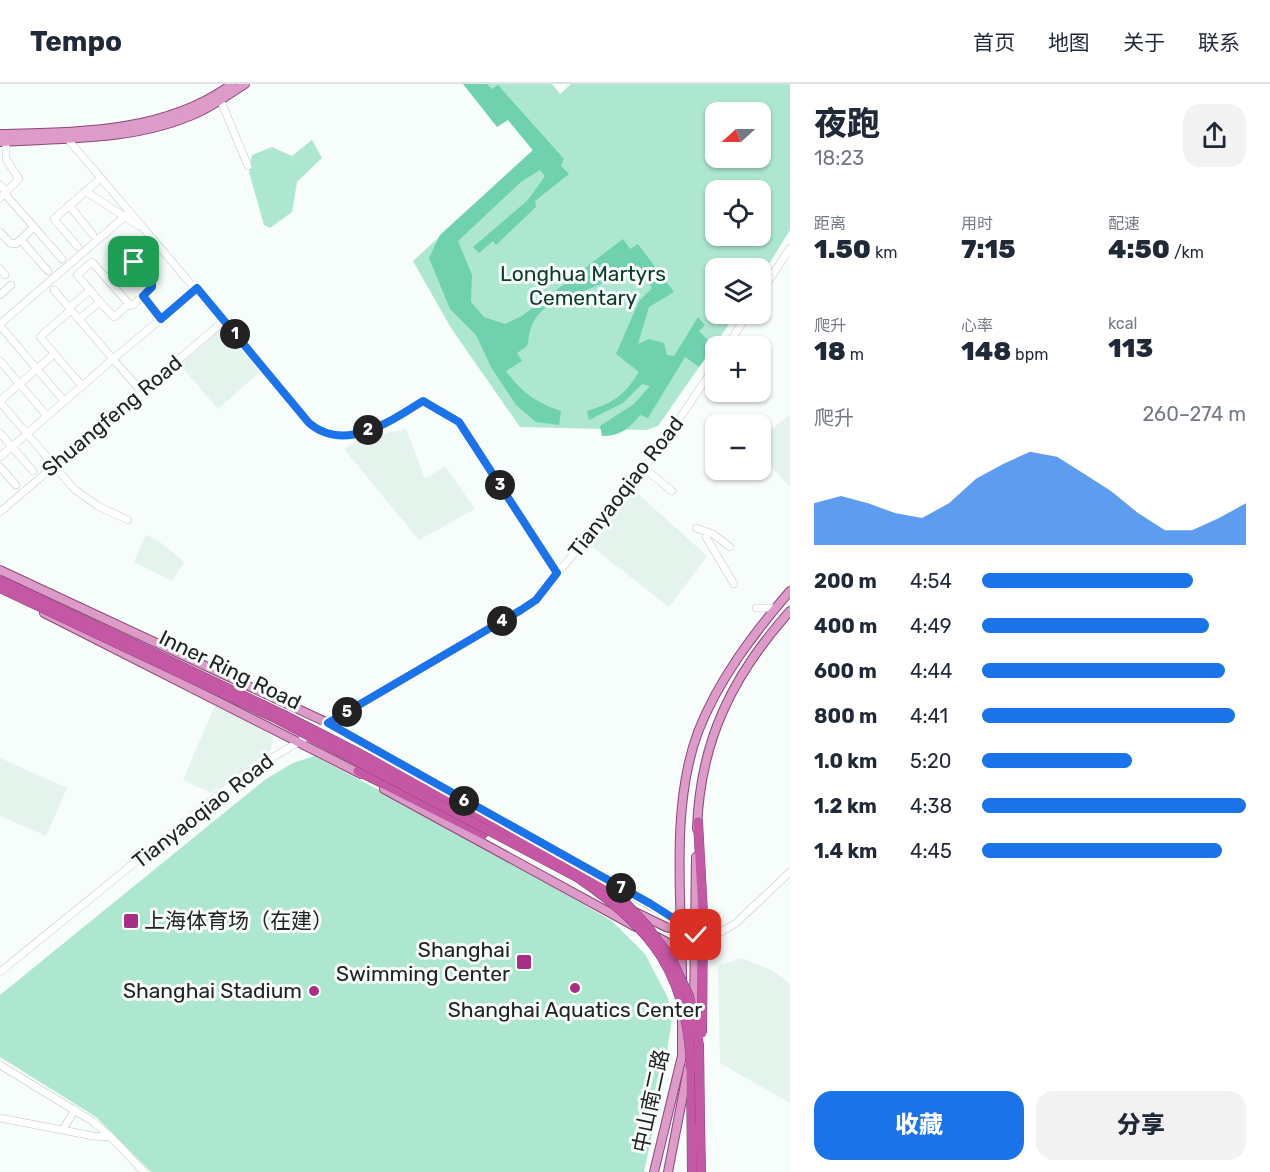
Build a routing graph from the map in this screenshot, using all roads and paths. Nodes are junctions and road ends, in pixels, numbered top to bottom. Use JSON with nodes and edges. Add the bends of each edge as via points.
{"nodes":[{"id":1,"x":232,"y":84,"type":"edge"},
{"id":2,"x":245,"y":84,"type":"edge"},
{"id":3,"x":220,"y":99,"type":"junction"},
{"id":4,"x":65,"y":135,"type":"junction"},
{"id":5,"x":2,"y":139,"type":"edge"},
{"id":6,"x":248,"y":166,"type":"dead end"},
{"id":7,"x":101,"y":178,"type":"junction"},
{"id":8,"x":2,"y":191,"type":"edge"},
{"id":9,"x":85,"y":191,"type":"junction"},
{"id":10,"x":69,"y":205,"type":"junction"},
{"id":11,"x":130,"y":212,"type":"junction"},
{"id":12,"x":34,"y":227,"type":"junction"},
{"id":13,"x":0,"y":232,"type":"edge"},
{"id":14,"x":149,"y":233,"type":"junction"},
{"id":15,"x":93,"y":235,"type":"dead end"},
{"id":16,"x":21,"y":240,"type":"junction"},
{"id":17,"x":115,"y":241,"type":"dead end"},
{"id":18,"x":78,"y":247,"type":"dead end"},
{"id":19,"x":790,"y":248,"type":"edge"},
{"id":20,"x":62,"y":260,"type":"dead end"},
{"id":21,"x":132,"y":260,"type":"junction"},
{"id":22,"x":48,"y":271,"type":"dead end"},
{"id":23,"x":771,"y":277,"type":"edge"},
{"id":24,"x":109,"y":281,"type":"junction"},
{"id":25,"x":11,"y":285,"type":"dead end"},
{"id":26,"x":197,"y":288,"type":"junction"},
{"id":27,"x":54,"y":290,"type":"dead end"},
{"id":28,"x":90,"y":290,"type":"junction"},
{"id":29,"x":0,"y":295,"type":"edge"},
{"id":30,"x":143,"y":296,"type":"junction"},
{"id":31,"x":100,"y":302,"type":"junction"},
{"id":32,"x":128,"y":306,"type":"junction"},
{"id":33,"x":70,"y":309,"type":"junction"},
{"id":34,"x":161,"y":319,"type":"junction"},
{"id":35,"x":79,"y":320,"type":"junction"},
{"id":36,"x":225,"y":321,"type":"junction"},
{"id":37,"x":2,"y":327,"type":"edge"},
{"id":38,"x":54,"y":354,"type":"junction"},
{"id":39,"x":113,"y":359,"type":"junction"},
{"id":40,"x":0,"y":361,"type":"edge"},
{"id":41,"x":37,"y":369,"type":"junction"},
{"id":42,"x":705,"y":381,"type":"edge"},
{"id":43,"x":20,"y":384,"type":"junction"},
{"id":44,"x":82,"y":386,"type":"junction"},
{"id":45,"x":141,"y":392,"type":"junction"},
{"id":46,"x":0,"y":401,"type":"edge"},
{"id":47,"x":64,"y":401,"type":"junction"},
{"id":48,"x":47,"y":416,"type":"junction"},
{"id":49,"x":0,"y":433,"type":"edge"},
{"id":50,"x":27,"y":433,"type":"junction"},
{"id":51,"x":12,"y":446,"type":"junction"},
{"id":52,"x":0,"y":457,"type":"edge"},
{"id":53,"x":55,"y":464,"type":"junction"},
{"id":54,"x":0,"y":467,"type":"edge"},
{"id":55,"x":644,"y":468,"type":"junction"},
{"id":56,"x":33,"y":471,"type":"dead end"},
{"id":57,"x":16,"y":485,"type":"dead end"},
{"id":58,"x":672,"y":491,"type":"dead end"},
{"id":59,"x":0,"y":512,"type":"edge"},
{"id":60,"x":128,"y":520,"type":"dead end"},
{"id":61,"x":696,"y":528,"type":"dead end"},
{"id":62,"x":706,"y":537,"type":"dead end"},
{"id":63,"x":730,"y":547,"type":"dead end"},
{"id":64,"x":0,"y":570,"type":"edge"},
{"id":65,"x":557,"y":573,"type":"junction"},
{"id":66,"x":0,"y":580,"type":"edge"},
{"id":67,"x":734,"y":584,"type":"dead end"},
{"id":68,"x":0,"y":590,"type":"edge"},
{"id":69,"x":790,"y":591,"type":"edge"},
{"id":70,"x":756,"y":608,"type":"dead end"},
{"id":71,"x":775,"y":608,"type":"junction"},
{"id":72,"x":790,"y":611,"type":"edge"},
{"id":73,"x":328,"y":723,"type":"junction"},
{"id":74,"x":296,"y":742,"type":"junction"},
{"id":75,"x":358,"y":771,"type":"junction"},
{"id":76,"x":698,"y":822,"type":"junction"},
{"id":77,"x":537,"y":856,"type":"junction"},
{"id":78,"x":790,"y":872,"type":"edge"},
{"id":79,"x":682,"y":931,"type":"junction"},
{"id":80,"x":696,"y":935,"type":"junction"},
{"id":81,"x":682,"y":950,"type":"junction"},
{"id":82,"x":0,"y":972,"type":"edge"},
{"id":83,"x":0,"y":1065,"type":"edge"},
{"id":84,"x":700,"y":1068,"type":"junction"},
{"id":85,"x":75,"y":1110,"type":"junction"},
{"id":86,"x":0,"y":1118,"type":"edge"},
{"id":87,"x":63,"y":1129,"type":"junction"},
{"id":88,"x":111,"y":1137,"type":"junction"},
{"id":89,"x":144,"y":1172,"type":"edge"},
{"id":90,"x":654,"y":1172,"type":"edge"},
{"id":91,"x":668,"y":1172,"type":"edge"},
{"id":92,"x":692,"y":1172,"type":"edge"},
{"id":93,"x":702,"y":1172,"type":"edge"}],
"edges":[{"from":1,"to":4,"type":"main road","via":[[180,111],[153,120]]},
{"from":2,"to":3,"type":"main road"},
{"from":3,"to":4,"type":"main road","via":[[200,112],[132,133]]},
{"from":3,"to":6,"type":"street"},
{"from":4,"to":5,"type":"main road"},
{"from":4,"to":7,"type":"street"},
{"from":5,"to":8,"type":"street","via":[[6,159],[20,179]]},
{"from":7,"to":9,"type":"street"},
{"from":7,"to":11,"type":"street"},
{"from":8,"to":12,"type":"street"},
{"from":9,"to":10,"type":"street"},
{"from":9,"to":14,"type":"street"},
{"from":10,"to":15,"type":"street"},
{"from":10,"to":18,"type":"street","via":[[54,219]]},
{"from":11,"to":14,"type":"street"},
{"from":11,"to":37,"type":"street"},
{"from":12,"to":16,"type":"street"},
{"from":12,"to":20,"type":"street"},
{"from":13,"to":16,"type":"street","via":[[10,243]]},
{"from":14,"to":26,"type":"street"},
{"from":16,"to":22,"type":"street"},
{"from":17,"to":21,"type":"street"},
{"from":19,"to":23,"type":"street"},
{"from":21,"to":24,"type":"street"},
{"from":21,"to":30,"type":"street","via":[[153,285]]},
{"from":24,"to":28,"type":"street","via":[[92,262],[88,263],[77,275]]},
{"from":24,"to":32,"type":"street"},
{"from":25,"to":29,"type":"street"},
{"from":26,"to":34,"type":"street"},
{"from":26,"to":36,"type":"street"},
{"from":27,"to":33,"type":"street"},
{"from":28,"to":31,"type":"street"},
{"from":28,"to":33,"type":"street"},
{"from":30,"to":32,"type":"street"},
{"from":30,"to":34,"type":"street"},
{"from":31,"to":32,"type":"street","via":[[114,317]]},
{"from":31,"to":35,"type":"street"},
{"from":33,"to":35,"type":"street"},
{"from":33,"to":38,"type":"street","via":[[40,338]]},
{"from":34,"to":39,"type":"street"},
{"from":35,"to":39,"type":"street"},
{"from":36,"to":45,"type":"street","name":"Shuangfeng Road"},
{"from":36,"to":65,"type":"street","via":[[320,432],[342,437],[394,420],[423,401],[459,422]]},
{"from":37,"to":41,"type":"street"},
{"from":38,"to":41,"type":"street"},
{"from":38,"to":44,"type":"street"},
{"from":39,"to":44,"type":"street"},
{"from":39,"to":45,"type":"street"},
{"from":40,"to":43,"type":"street"},
{"from":41,"to":43,"type":"street"},
{"from":41,"to":47,"type":"street"},
{"from":42,"to":55,"type":"street","name":"Tianyaoqiao Road"},
{"from":43,"to":46,"type":"street"},
{"from":43,"to":48,"type":"street"},
{"from":44,"to":47,"type":"street"},
{"from":45,"to":53,"type":"street","name":"Shuangfeng Road"},
{"from":46,"to":50,"type":"street"},
{"from":47,"to":48,"type":"street"},
{"from":48,"to":50,"type":"street"},
{"from":49,"to":51,"type":"street"},
{"from":50,"to":51,"type":"street"},
{"from":50,"to":53,"type":"street"},
{"from":51,"to":52,"type":"street"},
{"from":51,"to":56,"type":"street"},
{"from":53,"to":59,"type":"street","name":"Shuangfeng Road"},
{"from":53,"to":60,"type":"street","via":[[62,477],[86,499]]},
{"from":54,"to":57,"type":"street"},
{"from":55,"to":58,"type":"street"},
{"from":55,"to":65,"type":"street","name":"Tianyaoqiao Road"},
{"from":61,"to":63,"type":"street","via":[[713,534]]},
{"from":62,"to":67,"type":"street"},
{"from":64,"to":73,"type":"main road"},
{"from":65,"to":73,"type":"street","name":"Tianyaoqiao Road","via":[[536,600],[521,610]]},
{"from":66,"to":84,"type":"highway","name":"Inner Ring Road","bridge":true,"via":[[314,730],[468,809],[609,889],[647,926],[678,970],[694,1010]]},
{"from":68,"to":74,"type":"main road"},
{"from":68,"to":77,"type":"highway","name":"Inner Ring Road","bridge":true,"via":[[278,719]]},
{"from":69,"to":71,"type":"main road","name":"中山南二路"},
{"from":70,"to":71,"type":"street"},
{"from":71,"to":79,"type":"main road","name":"中山南二路","via":[[735,664],[698,733],[681,834]]},
{"from":72,"to":76,"type":"main road","via":[[771,632],[722,711],[705,760]]},
{"from":73,"to":74,"type":"street","name":"Tianyaoqiao Road"},
{"from":73,"to":79,"type":"main road","via":[[651,904],[673,918]]},
{"from":74,"to":75,"type":"main road"},
{"from":74,"to":82,"type":"street","name":"Tianyaoqiao Road","via":[[221,791]]},
{"from":75,"to":77,"type":"highway","via":[[523,854]]},
{"from":75,"to":79,"type":"main road","via":[[379,776],[655,922]]},
{"from":75,"to":81,"type":"main road","via":[[376,785]]},
{"from":76,"to":80,"type":"main road"},
{"from":76,"to":84,"type":"highway","bridge":true,"via":[[703,913]]},
{"from":77,"to":92,"type":"highway","name":"Inner Ring Road","bridge":true,"via":[[577,877],[615,904],[642,930],[672,975],[685,1008],[691,1047]]},
{"from":78,"to":80,"type":"street","via":[[736,923],[721,932]]},
{"from":79,"to":80,"type":"main road"},
{"from":79,"to":81,"type":"main road","name":"中山南二路"},
{"from":80,"to":91,"type":"main road","via":[[694,1025]]},
{"from":81,"to":90,"type":"main road","name":"中山南二路","via":[[682,1056]]},
{"from":83,"to":85,"type":"street"},
{"from":84,"to":93,"type":"highway","name":"Inner Ring Road","bridge":true},
{"from":85,"to":87,"type":"street"},
{"from":85,"to":88,"type":"street"},
{"from":86,"to":87,"type":"street"},
{"from":87,"to":88,"type":"street"},
{"from":88,"to":89,"type":"street"}]}
